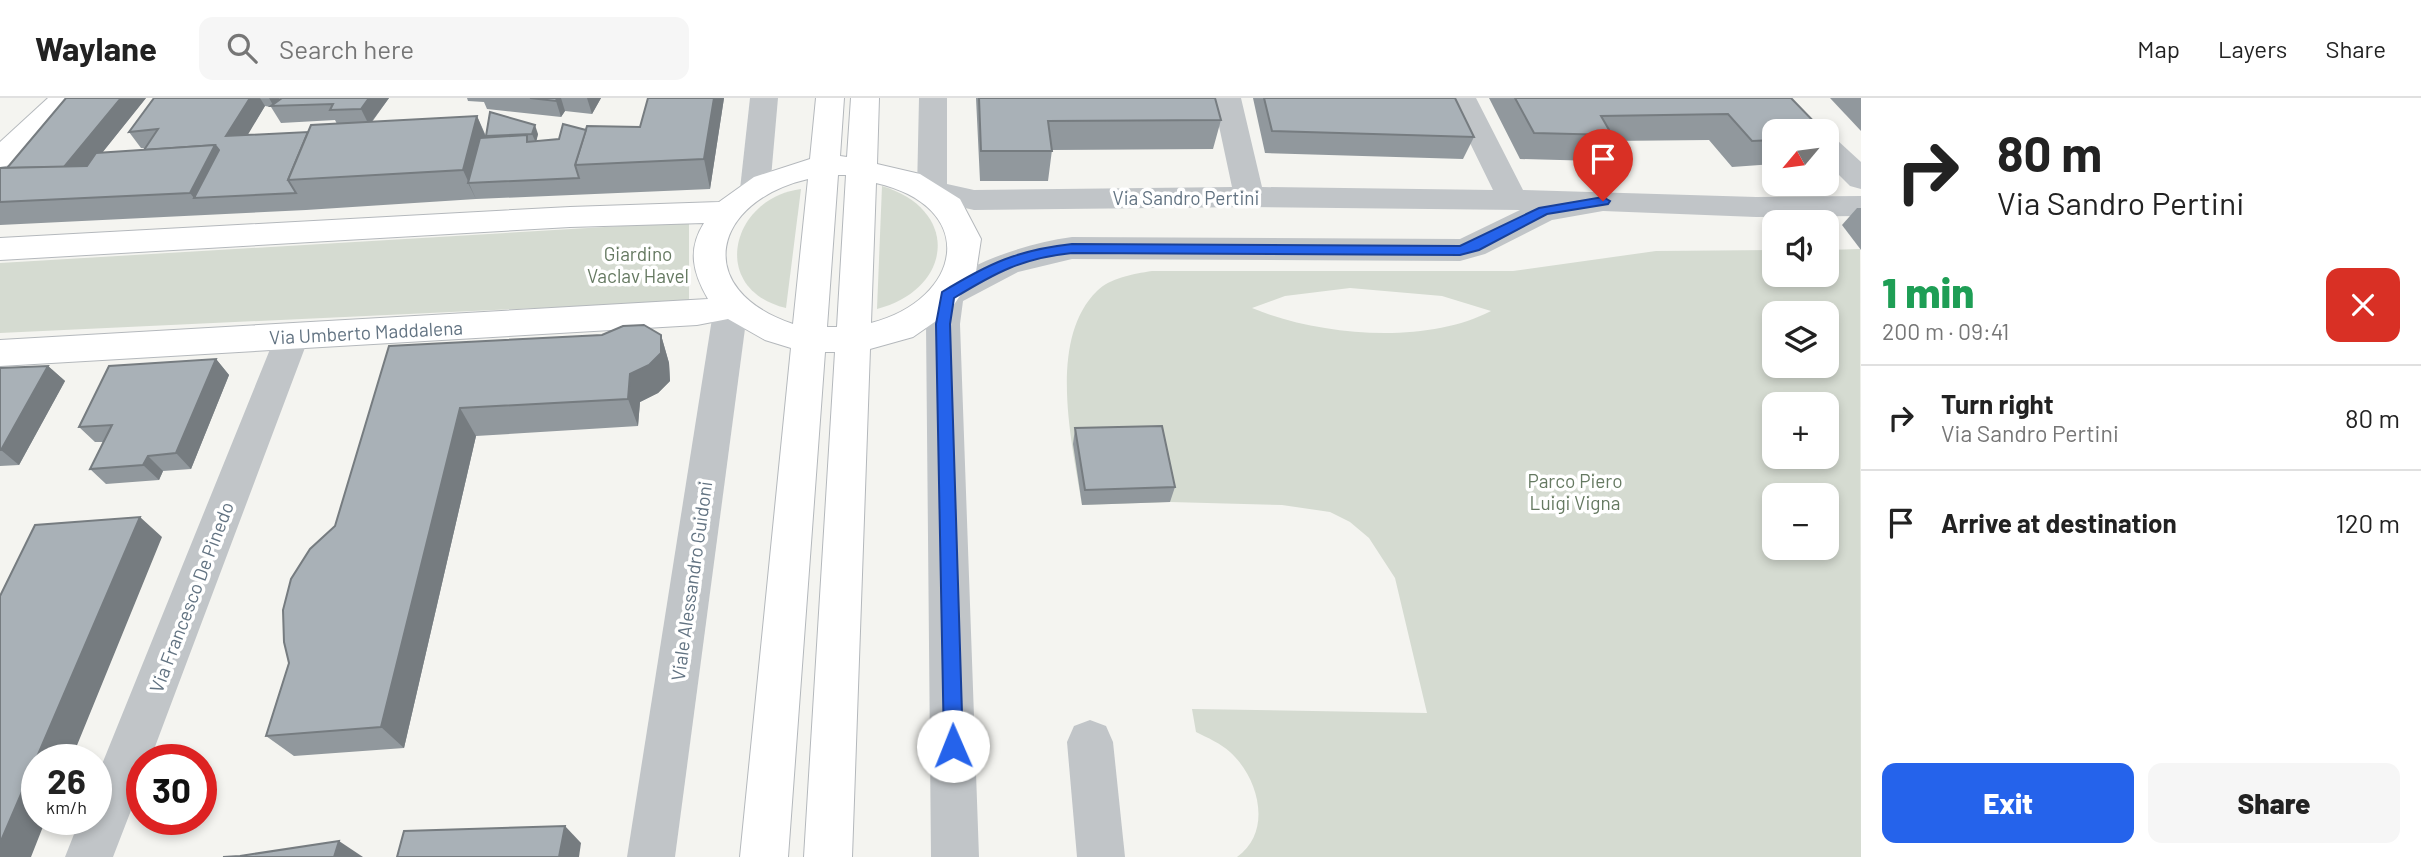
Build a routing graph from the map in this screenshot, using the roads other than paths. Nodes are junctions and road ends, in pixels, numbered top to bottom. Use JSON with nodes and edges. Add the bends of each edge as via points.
{"nodes":[{"id":1,"x":64,"y":98,"type":"edge"},
{"id":2,"x":764,"y":98,"type":"edge"},
{"id":3,"x":830,"y":98,"type":"edge"},
{"id":4,"x":865,"y":98,"type":"edge"},
{"id":5,"x":933,"y":98,"type":"edge"},
{"id":6,"x":1227,"y":98,"type":"edge"},
{"id":7,"x":1462,"y":98,"type":"edge"},
{"id":8,"x":0,"y":158,"type":"edge"},
{"id":9,"x":1839,"y":158,"type":"edge"},
{"id":10,"x":823,"y":166,"type":"junction"},
{"id":11,"x":861,"y":167,"type":"junction"},
{"id":12,"x":1861,"y":179,"type":"edge"},
{"id":13,"x":755,"y":190,"type":"junction"},
{"id":14,"x":932,"y":191,"type":"junction"},
{"id":15,"x":1249,"y":197,"type":"junction"},
{"id":16,"x":1441,"y":199,"type":"junction"},
{"id":17,"x":1513,"y":200,"type":"junction"},
{"id":18,"x":1603,"y":201,"type":"junction"},
{"id":19,"x":1861,"y":206,"type":"edge"},
{"id":20,"x":728,"y":212,"type":"junction"},
{"id":21,"x":0,"y":249,"type":"edge"},
{"id":22,"x":1460,"y":250,"type":"junction"},
{"id":23,"x":947,"y":295,"type":"junction"},
{"id":24,"x":732,"y":306,"type":"junction"},
{"id":25,"x":292,"y":337,"type":"junction"},
{"id":26,"x":810,"y":339,"type":"junction"},
{"id":27,"x":853,"y":339,"type":"junction"},
{"id":28,"x":0,"y":353,"type":"edge"},
{"id":29,"x":1090,"y":742,"type":"dead end"},
{"id":30,"x":89,"y":857,"type":"edge"},
{"id":31,"x":651,"y":857,"type":"edge"},
{"id":32,"x":764,"y":857,"type":"edge"},
{"id":33,"x":828,"y":857,"type":"edge"},
{"id":34,"x":955,"y":857,"type":"edge"},
{"id":35,"x":1101,"y":857,"type":"edge"}],
"edges":[{"from":1,"to":8,"type":"main road"},
{"from":2,"to":13,"type":"street"},
{"from":3,"to":10,"type":"main road"},
{"from":4,"to":11,"type":"main road"},
{"from":5,"to":14,"type":"street"},
{"from":6,"to":15,"type":"street"},
{"from":7,"to":17,"type":"street"},
{"from":9,"to":12,"type":"street"},
{"from":10,"to":11,"type":"main road"},
{"from":10,"to":13,"type":"main road","via":[[789,174]]},
{"from":10,"to":26,"type":"main road"},
{"from":11,"to":14,"type":"main road","via":[[900,175]]},
{"from":11,"to":27,"type":"main road"},
{"from":13,"to":20,"type":"main road"},
{"from":14,"to":15,"type":"street","name":"Via Sandro Pertini","via":[[974,200]]},
{"from":14,"to":23,"type":"main road","via":[[954,213],[965,242],[961,273]]},
{"from":15,"to":16,"type":"street","name":"Via Sandro Pertini"},
{"from":16,"to":17,"type":"street","name":"Via Sandro Pertini"},
{"from":16,"to":22,"type":"street","via":[[1464,211],[1474,223],[1476,235]]},
{"from":17,"to":18,"type":"street","name":"Via Sandro Pertini"},
{"from":18,"to":19,"type":"street","name":"Via Sandro Pertini"},
{"from":18,"to":22,"type":"street","name":"Via Sandro Pertini","via":[[1544,211]]},
{"from":20,"to":21,"type":"main road"},
{"from":20,"to":24,"type":"main road","via":[[714,235],[709,262],[718,289]]},
{"from":22,"to":23,"type":"street","name":"Via Sandro Pertini","via":[[1072,248],[1007,262]]},
{"from":23,"to":27,"type":"main road","via":[[915,320]]},
{"from":23,"to":34,"type":"street","via":[[943,324]]},
{"from":24,"to":25,"type":"main road","name":"Via Umberto Maddalena","via":[[697,313]]},
{"from":24,"to":26,"type":"main road","via":[[756,324]]},
{"from":24,"to":31,"type":"street","name":"Viale Alessandro Guidoni"},
{"from":25,"to":28,"type":"main road","name":"Via Umberto Maddalena"},
{"from":25,"to":30,"type":"street","name":"Via Francesco De Pinedo"},
{"from":26,"to":27,"type":"main road"},
{"from":26,"to":32,"type":"main road"},
{"from":27,"to":33,"type":"main road"},
{"from":29,"to":35,"type":"street"}]}
